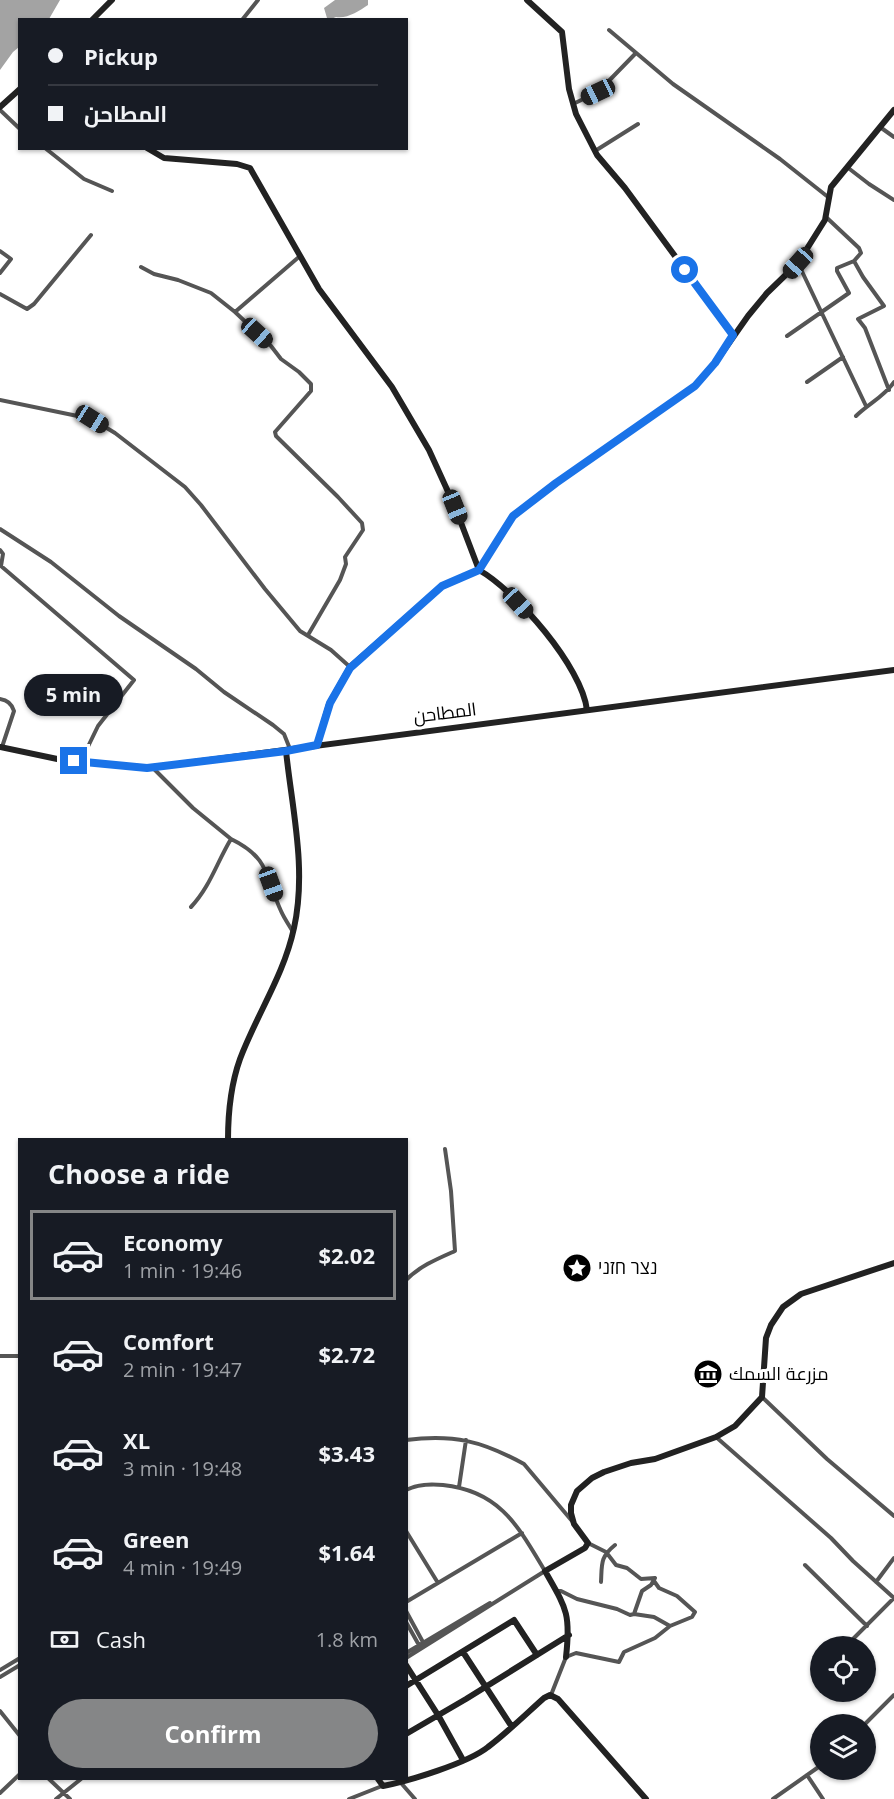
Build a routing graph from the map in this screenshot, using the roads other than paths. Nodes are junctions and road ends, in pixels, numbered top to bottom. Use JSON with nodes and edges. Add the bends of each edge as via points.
{"nodes":[{"id":1,"x":112,"y":0,"type":"edge"},
{"id":2,"x":258,"y":0,"type":"edge"},
{"id":3,"x":530,"y":1,"type":"edge"},
{"id":4,"x":94,"y":18,"type":"edge"},
{"id":5,"x":244,"y":18,"type":"edge"},
{"id":6,"x":609,"y":30,"type":"dead end"},
{"id":7,"x":635,"y":54,"type":"junction"},
{"id":8,"x":18,"y":91,"type":"edge"},
{"id":9,"x":573,"y":104,"type":"junction"},
{"id":10,"x":0,"y":109,"type":"edge"},
{"id":11,"x":894,"y":111,"type":"edge"},
{"id":12,"x":638,"y":124,"type":"dead end"},
{"id":13,"x":18,"y":127,"type":"edge"},
{"id":14,"x":879,"y":127,"type":"junction"},
{"id":15,"x":894,"y":137,"type":"edge"},
{"id":16,"x":48,"y":150,"type":"edge"},
{"id":17,"x":150,"y":150,"type":"edge"},
{"id":18,"x":595,"y":151,"type":"junction"},
{"id":19,"x":847,"y":166,"type":"junction"},
{"id":20,"x":112,"y":191,"type":"dead end"},
{"id":21,"x":828,"y":197,"type":"junction"},
{"id":22,"x":894,"y":200,"type":"edge"},
{"id":23,"x":825,"y":216,"type":"junction"},
{"id":24,"x":91,"y":235,"type":"dead end"},
{"id":25,"x":0,"y":251,"type":"edge"},
{"id":26,"x":300,"y":256,"type":"junction"},
{"id":27,"x":854,"y":261,"type":"junction"},
{"id":28,"x":798,"y":263,"type":"junction"},
{"id":29,"x":141,"y":267,"type":"dead end"},
{"id":30,"x":0,"y":273,"type":"edge"},
{"id":31,"x":0,"y":294,"type":"edge"},
{"id":32,"x":823,"y":311,"type":"junction"},
{"id":33,"x":235,"y":312,"type":"junction"},
{"id":34,"x":733,"y":335,"type":"junction"},
{"id":35,"x":787,"y":336,"type":"dead end"},
{"id":36,"x":843,"y":357,"type":"junction"},
{"id":37,"x":807,"y":382,"type":"dead end"},
{"id":38,"x":894,"y":382,"type":"edge"},
{"id":39,"x":889,"y":390,"type":"junction"},
{"id":40,"x":0,"y":400,"type":"edge"},
{"id":41,"x":866,"y":406,"type":"junction"},
{"id":42,"x":856,"y":416,"type":"dead end"},
{"id":43,"x":0,"y":529,"type":"edge"},
{"id":44,"x":0,"y":550,"type":"edge"},
{"id":45,"x":479,"y":570,"type":"junction"},
{"id":46,"x":308,"y":635,"type":"junction"},
{"id":47,"x":350,"y":668,"type":"junction"},
{"id":48,"x":894,"y":670,"type":"edge"},
{"id":49,"x":0,"y":699,"type":"edge"},
{"id":50,"x":587,"y":710,"type":"junction"},
{"id":51,"x":317,"y":745,"type":"junction"},
{"id":52,"x":1,"y":747,"type":"edge"},
{"id":53,"x":288,"y":750,"type":"junction"},
{"id":54,"x":81,"y":761,"type":"junction"},
{"id":55,"x":152,"y":767,"type":"junction"},
{"id":56,"x":231,"y":839,"type":"junction"},
{"id":57,"x":191,"y":906,"type":"dead end"},
{"id":58,"x":293,"y":932,"type":"junction"},
{"id":59,"x":228,"y":1138,"type":"edge"},
{"id":60,"x":445,"y":1149,"type":"dead end"},
{"id":61,"x":894,"y":1263,"type":"edge"},
{"id":62,"x":408,"y":1278,"type":"edge"},
{"id":63,"x":0,"y":1356,"type":"edge"},
{"id":64,"x":18,"y":1356,"type":"edge"},
{"id":65,"x":762,"y":1397,"type":"junction"},
{"id":66,"x":716,"y":1437,"type":"junction"},
{"id":67,"x":408,"y":1440,"type":"edge"},
{"id":68,"x":466,"y":1440,"type":"junction"},
{"id":69,"x":459,"y":1487,"type":"junction"},
{"id":70,"x":408,"y":1489,"type":"edge"},
{"id":71,"x":894,"y":1516,"type":"edge"},
{"id":72,"x":574,"y":1524,"type":"junction"},
{"id":73,"x":522,"y":1533,"type":"junction"},
{"id":74,"x":408,"y":1534,"type":"edge"},
{"id":75,"x":588,"y":1543,"type":"junction"},
{"id":76,"x":615,"y":1545,"type":"dead end"},
{"id":77,"x":606,"y":1552,"type":"junction"},
{"id":78,"x":894,"y":1558,"type":"edge"},
{"id":79,"x":805,"y":1565,"type":"dead end"},
{"id":80,"x":545,"y":1570,"type":"junction"},
{"id":81,"x":654,"y":1581,"type":"junction"},
{"id":82,"x":602,"y":1582,"type":"dead end"},
{"id":83,"x":876,"y":1582,"type":"junction"},
{"id":84,"x":438,"y":1583,"type":"junction"},
{"id":85,"x":558,"y":1591,"type":"junction"},
{"id":86,"x":894,"y":1598,"type":"edge"},
{"id":87,"x":408,"y":1601,"type":"edge"},
{"id":88,"x":634,"y":1614,"type":"junction"},
{"id":89,"x":408,"y":1615,"type":"edge"},
{"id":90,"x":408,"y":1625,"type":"edge"},
{"id":91,"x":670,"y":1626,"type":"junction"},
{"id":92,"x":867,"y":1626,"type":"junction"},
{"id":93,"x":569,"y":1635,"type":"junction"},
{"id":94,"x":856,"y":1636,"type":"edge"},
{"id":95,"x":423,"y":1646,"type":"junction"},
{"id":96,"x":408,"y":1652,"type":"edge"},
{"id":97,"x":463,"y":1652,"type":"junction"},
{"id":98,"x":537,"y":1655,"type":"junction"},
{"id":99,"x":408,"y":1657,"type":"edge"},
{"id":100,"x":566,"y":1657,"type":"junction"},
{"id":101,"x":18,"y":1659,"type":"edge"},
{"id":102,"x":18,"y":1666,"type":"edge"},
{"id":103,"x":408,"y":1668,"type":"edge"},
{"id":104,"x":0,"y":1670,"type":"edge"},
{"id":105,"x":0,"y":1677,"type":"edge"},
{"id":106,"x":416,"y":1680,"type":"junction"},
{"id":107,"x":408,"y":1685,"type":"edge"},
{"id":108,"x":485,"y":1687,"type":"junction"},
{"id":109,"x":550,"y":1695,"type":"junction"},
{"id":110,"x":894,"y":1695,"type":"edge"},
{"id":111,"x":0,"y":1711,"type":"edge"},
{"id":112,"x":875,"y":1714,"type":"edge"},
{"id":113,"x":438,"y":1715,"type":"junction"},
{"id":114,"x":512,"y":1727,"type":"junction"},
{"id":115,"x":408,"y":1733,"type":"edge"},
{"id":116,"x":18,"y":1734,"type":"edge"},
{"id":117,"x":463,"y":1760,"type":"junction"},
{"id":118,"x":810,"y":1773,"type":"edge"},
{"id":119,"x":807,"y":1775,"type":"junction"},
{"id":120,"x":18,"y":1776,"type":"edge"},
{"id":121,"x":51,"y":1780,"type":"edge"},
{"id":122,"x":80,"y":1780,"type":"edge"},
{"id":123,"x":379,"y":1780,"type":"edge"},
{"id":124,"x":400,"y":1783,"type":"junction"},
{"id":125,"x":383,"y":1786,"type":"junction"},
{"id":126,"x":64,"y":1792,"type":"junction"},
{"id":127,"x":0,"y":1793,"type":"edge"},
{"id":128,"x":56,"y":1799,"type":"edge"},
{"id":129,"x":70,"y":1799,"type":"edge"},
{"id":130,"x":349,"y":1799,"type":"edge"},
{"id":131,"x":416,"y":1799,"type":"edge"},
{"id":132,"x":646,"y":1799,"type":"edge"},
{"id":133,"x":773,"y":1799,"type":"edge"},
{"id":134,"x":823,"y":1799,"type":"edge"}],
"edges":[{"from":1,"to":4,"type":"street"},
{"from":2,"to":5,"type":"street"},
{"from":3,"to":9,"type":"street","via":[[562,32]]},
{"from":6,"to":7,"type":"street"},
{"from":7,"to":9,"type":"street","via":[[598,92]]},
{"from":7,"to":21,"type":"street"},
{"from":8,"to":10,"type":"street"},
{"from":9,"to":18,"type":"street"},
{"from":10,"to":13,"type":"street"},
{"from":11,"to":14,"type":"street"},
{"from":12,"to":18,"type":"street"},
{"from":14,"to":15,"type":"street"},
{"from":14,"to":19,"type":"street"},
{"from":16,"to":20,"type":"street","via":[[84,179]]},
{"from":17,"to":26,"type":"street","via":[[164,158],[250,168]]},
{"from":18,"to":34,"type":"street"},
{"from":19,"to":21,"type":"street"},
{"from":19,"to":22,"type":"street"},
{"from":21,"to":23,"type":"street"},
{"from":23,"to":27,"type":"street","via":[[859,248],[861,255]]},
{"from":23,"to":28,"type":"street"},
{"from":24,"to":31,"type":"street","via":[[27,309]]},
{"from":25,"to":30,"type":"street","via":[[11,259]]},
{"from":26,"to":33,"type":"street"},
{"from":26,"to":45,"type":"street","via":[[335,313],[392,387],[429,450]]},
{"from":27,"to":32,"type":"street","via":[[837,268],[849,293]]},
{"from":27,"to":39,"type":"street","via":[[884,306],[858,319]]},
{"from":28,"to":32,"type":"street"},
{"from":28,"to":34,"type":"street"},
{"from":29,"to":33,"type":"street","via":[[210,293]]},
{"from":32,"to":35,"type":"street"},
{"from":32,"to":36,"type":"street"},
{"from":33,"to":46,"type":"street","via":[[311,384],[311,391],[275,432],[278,440],[319,476],[362,523],[363,530],[345,556],[340,580]]},
{"from":34,"to":45,"type":"street","via":[[695,386],[513,516]]},
{"from":36,"to":37,"type":"street"},
{"from":36,"to":41,"type":"street"},
{"from":38,"to":39,"type":"street"},
{"from":39,"to":41,"type":"street"},
{"from":40,"to":46,"type":"street","via":[[92,419],[116,433],[185,488],[300,632]]},
{"from":41,"to":42,"type":"street"},
{"from":43,"to":53,"type":"street","via":[[273,725],[284,734]]},
{"from":44,"to":54,"type":"street","via":[[1,566],[134,680],[98,726]]},
{"from":45,"to":47,"type":"street","via":[[442,586]]},
{"from":45,"to":50,"type":"street","via":[[505,589],[555,644],[581,685]]},
{"from":46,"to":47,"type":"street"},
{"from":47,"to":51,"type":"street","via":[[330,703]]},
{"from":48,"to":50,"type":"street","name":"المطاحن"},
{"from":49,"to":52,"type":"street","via":[[13,706],[14,711]]},
{"from":50,"to":51,"type":"street","name":"المطاحن"},
{"from":51,"to":53,"type":"street","name":"المطاحن"},
{"from":52,"to":54,"type":"street","name":"المطاحن"},
{"from":53,"to":55,"type":"street","name":"المطاحن"},
{"from":53,"to":58,"type":"street","via":[[299,862]]},
{"from":54,"to":55,"type":"street","name":"المطاحن"},
{"from":55,"to":56,"type":"street"},
{"from":56,"to":57,"type":"street","via":[[207,888]]},
{"from":56,"to":58,"type":"street","via":[[246,846],[261,861]]},
{"from":58,"to":59,"type":"street","via":[[279,977],[240,1060],[228,1113]]},
{"from":60,"to":62,"type":"street","via":[[455,1251]]},
{"from":61,"to":65,"type":"street","via":[[801,1294],[783,1307],[766,1338]]},
{"from":63,"to":64,"type":"street"},
{"from":65,"to":66,"type":"street","via":[[735,1426]]},
{"from":65,"to":71,"type":"street"},
{"from":66,"to":72,"type":"street","via":[[592,1478],[573,1498]]},
{"from":66,"to":83,"type":"street"},
{"from":67,"to":68,"type":"street"},
{"from":68,"to":69,"type":"street"},
{"from":68,"to":72,"type":"street","via":[[524,1464]]},
{"from":69,"to":70,"type":"street","via":[[428,1484]]},
{"from":69,"to":73,"type":"street","via":[[498,1505]]},
{"from":72,"to":75,"type":"street"},
{"from":73,"to":80,"type":"street"},
{"from":73,"to":84,"type":"street"},
{"from":74,"to":84,"type":"street"},
{"from":75,"to":77,"type":"street"},
{"from":75,"to":80,"type":"street"},
{"from":76,"to":77,"type":"street"},
{"from":77,"to":81,"type":"street","via":[[616,1565],[641,1579],[655,1578]]},
{"from":77,"to":82,"type":"street"},
{"from":78,"to":83,"type":"street"},
{"from":79,"to":92,"type":"street"},
{"from":80,"to":85,"type":"street"},
{"from":80,"to":95,"type":"street"},
{"from":81,"to":88,"type":"street","via":[[642,1591]]},
{"from":81,"to":91,"type":"street","via":[[695,1612]]},
{"from":83,"to":86,"type":"street"},
{"from":84,"to":87,"type":"street"},
{"from":85,"to":88,"type":"street"},
{"from":85,"to":93,"type":"street","via":[[568,1614]]},
{"from":86,"to":92,"type":"street"},
{"from":88,"to":91,"type":"street","via":[[654,1617]]},
{"from":89,"to":95,"type":"street"},
{"from":90,"to":95,"type":"street"},
{"from":91,"to":100,"type":"street","via":[[655,1638],[624,1652],[619,1662],[576,1653]]},
{"from":92,"to":94,"type":"street"},
{"from":93,"to":98,"type":"street"},
{"from":93,"to":100,"type":"street"},
{"from":95,"to":96,"type":"street"},
{"from":95,"to":99,"type":"street"},
{"from":97,"to":98,"type":"street","via":[[514,1620]]},
{"from":97,"to":106,"type":"street"},
{"from":97,"to":108,"type":"street"},
{"from":98,"to":108,"type":"street"},
{"from":100,"to":109,"type":"street"},
{"from":101,"to":104,"type":"street"},
{"from":102,"to":105,"type":"street"},
{"from":103,"to":106,"type":"street"},
{"from":106,"to":107,"type":"street"},
{"from":106,"to":113,"type":"street"},
{"from":108,"to":113,"type":"street"},
{"from":108,"to":114,"type":"street"},
{"from":109,"to":114,"type":"street"},
{"from":109,"to":132,"type":"street","via":[[558,1699]]},
{"from":110,"to":112,"type":"street"},
{"from":111,"to":116,"type":"street"},
{"from":113,"to":115,"type":"street"},
{"from":113,"to":117,"type":"street"},
{"from":114,"to":117,"type":"street","via":[[487,1749]]},
{"from":117,"to":124,"type":"street"},
{"from":118,"to":119,"type":"street"},
{"from":119,"to":133,"type":"street"},
{"from":119,"to":134,"type":"street"},
{"from":120,"to":127,"type":"street"},
{"from":121,"to":126,"type":"street"},
{"from":122,"to":126,"type":"street"},
{"from":123,"to":125,"type":"street"},
{"from":124,"to":125,"type":"street"},
{"from":124,"to":131,"type":"street"},
{"from":125,"to":130,"type":"street"},
{"from":126,"to":128,"type":"street"},
{"from":126,"to":129,"type":"street"}]}
